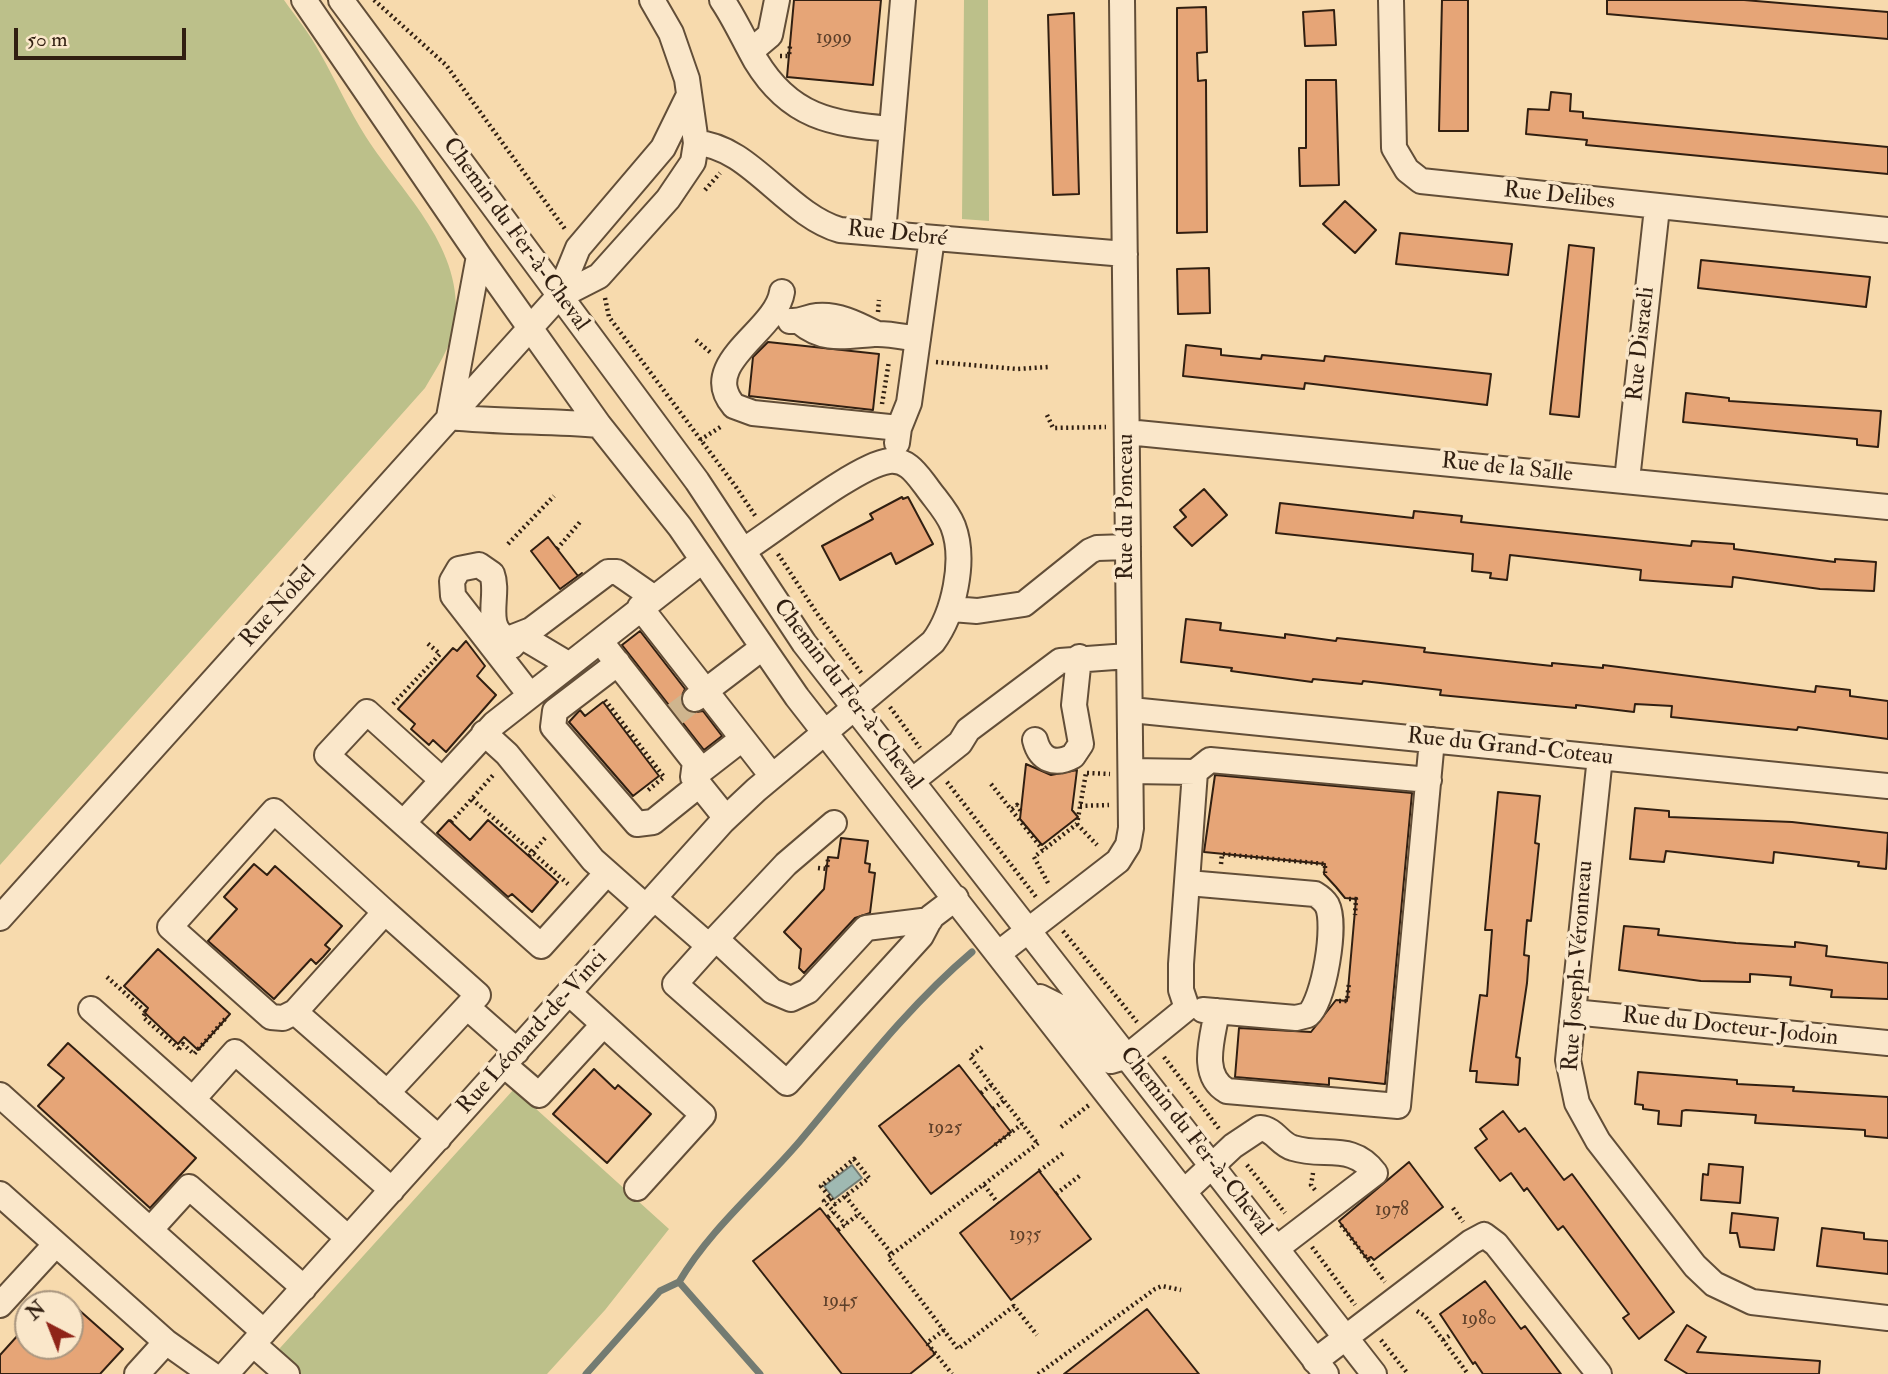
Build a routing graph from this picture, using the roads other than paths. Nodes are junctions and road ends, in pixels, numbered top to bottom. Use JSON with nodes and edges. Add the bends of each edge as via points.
{"nodes":[{"id":1,"x":304,"y":0,"type":"edge"},
{"id":2,"x":341,"y":0,"type":"edge"},
{"id":3,"x":652,"y":0,"type":"edge"},
{"id":4,"x":722,"y":0,"type":"edge"},
{"id":5,"x":776,"y":0,"type":"edge"},
{"id":6,"x":903,"y":0,"type":"edge"},
{"id":7,"x":1122,"y":0,"type":"edge"},
{"id":8,"x":1391,"y":0,"type":"edge"},
{"id":9,"x":751,"y":51,"type":"junction"},
{"id":10,"x":689,"y":95,"type":"junction"},
{"id":11,"x":892,"y":129,"type":"junction"},
{"id":12,"x":696,"y":143,"type":"junction"},
{"id":13,"x":1657,"y":208,"type":"junction"},
{"id":14,"x":1888,"y":230,"type":"edge"},
{"id":15,"x":883,"y":233,"type":"junction"},
{"id":16,"x":932,"y":238,"type":"junction"},
{"id":17,"x":1125,"y":254,"type":"junction"},
{"id":18,"x":479,"y":256,"type":"junction"},
{"id":19,"x":782,"y":292,"type":"dead end"},
{"id":20,"x":558,"y":297,"type":"junction"},
{"id":21,"x":769,"y":319,"type":"junction"},
{"id":22,"x":531,"y":327,"type":"junction"},
{"id":23,"x":921,"y":350,"type":"junction"},
{"id":24,"x":449,"y":416,"type":"junction"},
{"id":25,"x":599,"y":425,"type":"junction"},
{"id":26,"x":899,"y":428,"type":"junction"},
{"id":27,"x":1119,"y":429,"type":"junction"},
{"id":28,"x":895,"y":461,"type":"junction"},
{"id":29,"x":1627,"y":480,"type":"junction"},
{"id":30,"x":1888,"y":506,"type":"edge"},
{"id":31,"x":1128,"y":547,"type":"junction"},
{"id":32,"x":744,"y":550,"type":"junction"},
{"id":33,"x":702,"y":561,"type":"junction"},
{"id":34,"x":647,"y":602,"type":"junction"},
{"id":35,"x":952,"y":609,"type":"junction"},
{"id":36,"x":521,"y":636,"type":"junction"},
{"id":37,"x":599,"y":640,"type":"junction"},
{"id":38,"x":761,"y":648,"type":"junction"},
{"id":39,"x":1128,"y":656,"type":"junction"},
{"id":40,"x":1079,"y":657,"type":"junction"},
{"id":41,"x":618,"y":663,"type":"junction"},
{"id":42,"x":561,"y":670,"type":"junction"},
{"id":43,"x":518,"y":679,"type":"junction"},
{"id":44,"x":700,"y":695,"type":"junction"},
{"id":45,"x":853,"y":707,"type":"junction"},
{"id":46,"x":1131,"y":710,"type":"junction"},
{"id":47,"x":484,"y":733,"type":"junction"},
{"id":48,"x":825,"y":733,"type":"junction"},
{"id":49,"x":742,"y":739,"type":"junction"},
{"id":50,"x":1035,"y":740,"type":"dead end"},
{"id":51,"x":1432,"y":740,"type":"junction"},
{"id":52,"x":1600,"y":757,"type":"junction"},
{"id":53,"x":1121,"y":772,"type":"junction"},
{"id":54,"x":1195,"y":772,"type":"junction"},
{"id":55,"x":772,"y":776,"type":"junction"},
{"id":56,"x":442,"y":780,"type":"junction"},
{"id":57,"x":1429,"y":780,"type":"junction"},
{"id":58,"x":696,"y":781,"type":"junction"},
{"id":59,"x":912,"y":781,"type":"junction"},
{"id":60,"x":1888,"y":786,"type":"edge"},
{"id":61,"x":726,"y":818,"type":"junction"},
{"id":62,"x":403,"y":823,"type":"junction"},
{"id":63,"x":834,"y":823,"type":"dead end"},
{"id":64,"x":606,"y":874,"type":"junction"},
{"id":65,"x":1188,"y":883,"type":"junction"},
{"id":66,"x":956,"y":898,"type":"junction"},
{"id":67,"x":650,"y":902,"type":"junction"},
{"id":68,"x":385,"y":912,"type":"junction"},
{"id":69,"x":0,"y":918,"type":"edge"},
{"id":70,"x":930,"y":920,"type":"junction"},
{"id":71,"x":1029,"y":930,"type":"junction"},
{"id":72,"x":713,"y":942,"type":"junction"},
{"id":73,"x":999,"y":953,"type":"junction"},
{"id":74,"x":1030,"y":992,"type":"junction"},
{"id":75,"x":569,"y":993,"type":"junction"},
{"id":76,"x":467,"y":1007,"type":"junction"},
{"id":77,"x":1187,"y":1008,"type":"junction"},
{"id":78,"x":92,"y":1009,"type":"dead end"},
{"id":79,"x":1217,"y":1011,"type":"junction"},
{"id":80,"x":1573,"y":1012,"type":"junction"},
{"id":81,"x":295,"y":1013,"type":"junction"},
{"id":82,"x":603,"y":1025,"type":"junction"},
{"id":83,"x":1888,"y":1043,"type":"edge"},
{"id":84,"x":1128,"y":1056,"type":"junction"},
{"id":85,"x":510,"y":1058,"type":"junction"},
{"id":86,"x":387,"y":1093,"type":"junction"},
{"id":87,"x":0,"y":1096,"type":"edge"},
{"id":88,"x":193,"y":1099,"type":"junction"},
{"id":89,"x":439,"y":1138,"type":"junction"},
{"id":90,"x":1214,"y":1166,"type":"junction"},
{"id":91,"x":637,"y":1188,"type":"dead end"},
{"id":92,"x":392,"y":1189,"type":"junction"},
{"id":93,"x":1185,"y":1191,"type":"junction"},
{"id":94,"x":0,"y":1194,"type":"edge"},
{"id":95,"x":150,"y":1230,"type":"junction"},
{"id":96,"x":348,"y":1238,"type":"junction"},
{"id":97,"x":56,"y":1244,"type":"junction"},
{"id":98,"x":1277,"y":1248,"type":"junction"},
{"id":99,"x":304,"y":1288,"type":"junction"},
{"id":100,"x":5,"y":1291,"type":"edge"},
{"id":101,"x":1888,"y":1318,"type":"edge"},
{"id":102,"x":259,"y":1338,"type":"junction"},
{"id":103,"x":1346,"y":1338,"type":"junction"},
{"id":104,"x":166,"y":1342,"type":"junction"},
{"id":105,"x":1320,"y":1367,"type":"edge"},
{"id":106,"x":137,"y":1374,"type":"edge"},
{"id":107,"x":211,"y":1374,"type":"edge"},
{"id":108,"x":226,"y":1374,"type":"edge"},
{"id":109,"x":287,"y":1374,"type":"edge"},
{"id":110,"x":1374,"y":1374,"type":"edge"},
{"id":111,"x":1599,"y":1374,"type":"edge"}],
"edges":[{"from":1,"to":18,"type":"street","name":"Chemin du Fer-à-Cheval"},
{"from":2,"to":20,"type":"street","name":"Chemin du Fer-à-Cheval"},
{"from":3,"to":10,"type":"street","name":"Rue Nobel","via":[[674,41]]},
{"from":4,"to":9,"type":"street"},
{"from":5,"to":9,"type":"street","via":[[770,35]]},
{"from":6,"to":11,"type":"street"},
{"from":7,"to":17,"type":"street","name":"Rue du Ponceau"},
{"from":8,"to":13,"type":"street","name":"Rue Delibes","via":[[1393,137],[1399,158],[1413,176],[1439,185]]},
{"from":9,"to":11,"type":"street","via":[[783,97],[796,106],[845,126]]},
{"from":10,"to":12,"type":"street","name":"Rue Nobel"},
{"from":10,"to":20,"type":"street","name":"Rue Nobel","via":[[663,148],[578,248]]},
{"from":11,"to":15,"type":"street"},
{"from":12,"to":15,"type":"street","name":"Rue Debré","via":[[723,148],[815,221],[840,230]]},
{"from":12,"to":20,"type":"street","name":"Rue Nobel","via":[[689,171],[661,207],[598,276]]},
{"from":13,"to":14,"type":"street","name":"Rue Delibes"},
{"from":13,"to":29,"type":"street","name":"Rue Disraeli"},
{"from":15,"to":16,"type":"street","name":"Rue Debré"},
{"from":16,"to":17,"type":"street","name":"Rue Debré"},
{"from":16,"to":23,"type":"street"},
{"from":17,"to":27,"type":"street","name":"Rue du Ponceau"},
{"from":18,"to":22,"type":"street","name":"Chemin du Fer-à-Cheval"},
{"from":18,"to":24,"type":"street"},
{"from":19,"to":21,"type":"street"},
{"from":20,"to":22,"type":"street","name":"Rue Nobel"},
{"from":20,"to":32,"type":"street","name":"Chemin du Fer-à-Cheval"},
{"from":21,"to":23,"type":"street","via":[[800,322],[817,316],[850,320]]},
{"from":21,"to":26,"type":"street","via":[[723,375],[723,387],[734,406],[753,413]]},
{"from":22,"to":24,"type":"street","name":"Rue Nobel"},
{"from":22,"to":25,"type":"street","name":"Chemin du Fer-à-Cheval"},
{"from":23,"to":26,"type":"street"},
{"from":24,"to":25,"type":"street","via":[[506,423],[531,420]]},
{"from":24,"to":69,"type":"street","name":"Rue Nobel"},
{"from":25,"to":33,"type":"street","name":"Chemin du Fer-à-Cheval"},
{"from":26,"to":28,"type":"street"},
{"from":27,"to":29,"type":"street","name":"Rue de la Salle"},
{"from":27,"to":31,"type":"street","name":"Rue du Ponceau"},
{"from":28,"to":32,"type":"street","via":[[860,472]]},
{"from":28,"to":35,"type":"street","via":[[916,472],[953,526],[957,545]]},
{"from":29,"to":30,"type":"street","name":"Rue de la Salle"},
{"from":31,"to":35,"type":"street","via":[[1090,551],[1024,604],[977,611]]},
{"from":31,"to":39,"type":"street","name":"Rue du Ponceau"},
{"from":32,"to":45,"type":"street","name":"Chemin du Fer-à-Cheval","via":[[785,618]]},
{"from":33,"to":34,"type":"street"},
{"from":33,"to":38,"type":"street","name":"Chemin du Fer-à-Cheval"},
{"from":34,"to":36,"type":"street","via":[[617,572],[608,572]]},
{"from":34,"to":37,"type":"street"},
{"from":34,"to":44,"type":"street"},
{"from":35,"to":45,"type":"street","name":"Rue Léonard-de-Vinci","via":[[933,642]]},
{"from":36,"to":42,"type":"street"},
{"from":36,"to":43,"type":"street","via":[[510,649]]},
{"from":36,"to":43,"type":"street","via":[[508,639],[495,627],[492,574],[479,565],[459,569],[452,581],[453,596]]},
{"from":37,"to":41,"type":"street"},
{"from":37,"to":42,"type":"street"},
{"from":38,"to":44,"type":"street"},
{"from":38,"to":48,"type":"street","name":"Chemin du Fer-à-Cheval"},
{"from":39,"to":40,"type":"street"},
{"from":39,"to":46,"type":"street","name":"Rue du Ponceau"},
{"from":40,"to":50,"type":"street","via":[[1074,705],[1081,744],[1073,755],[1052,761],[1042,755]]},
{"from":40,"to":59,"type":"street","via":[[1052,665],[968,730],[960,743]]},
{"from":41,"to":58,"type":"street","via":[[669,719],[695,762]]},
{"from":41,"to":58,"type":"street","via":[[555,711],[553,727],[637,824],[653,822]]},
{"from":42,"to":43,"type":"street"},
{"from":43,"to":47,"type":"street"},
{"from":44,"to":49,"type":"street"},
{"from":45,"to":48,"type":"street","name":"Rue Léonard-de-Vinci"},
{"from":45,"to":59,"type":"street","name":"Chemin du Fer-à-Cheval"},
{"from":46,"to":51,"type":"street","name":"Rue du Grand-Coteau"},
{"from":46,"to":53,"type":"street","name":"Rue du Ponceau"},
{"from":47,"to":56,"type":"street"},
{"from":47,"to":64,"type":"street","via":[[507,754]]},
{"from":48,"to":55,"type":"street","name":"Rue Léonard-de-Vinci"},
{"from":48,"to":66,"type":"street","name":"Chemin du Fer-à-Cheval"},
{"from":49,"to":55,"type":"street"},
{"from":49,"to":58,"type":"street"},
{"from":51,"to":52,"type":"street","name":"Rue du Grand-Coteau"},
{"from":51,"to":57,"type":"street"},
{"from":52,"to":60,"type":"street","name":"Rue du Grand-Coteau"},
{"from":52,"to":80,"type":"street","name":"Rue Joseph-Véronneau"},
{"from":53,"to":54,"type":"street"},
{"from":53,"to":71,"type":"street","name":"Rue du Ponceau","via":[[1131,828],[1124,854]]},
{"from":54,"to":57,"type":"street","via":[[1210,760]]},
{"from":54,"to":65,"type":"street"},
{"from":55,"to":61,"type":"street","name":"Rue Léonard-de-Vinci"},
{"from":56,"to":62,"type":"street"},
{"from":56,"to":62,"type":"street","via":[[367,712],[327,755]]},
{"from":57,"to":79,"type":"street","via":[[1398,1106],[1221,1088],[1210,1069]]},
{"from":58,"to":61,"type":"street"},
{"from":59,"to":71,"type":"street","name":"Chemin du Fer-à-Cheval"},
{"from":61,"to":67,"type":"street","name":"Rue Léonard-de-Vinci"},
{"from":62,"to":64,"type":"street","via":[[541,946]]},
{"from":63,"to":72,"type":"street","via":[[786,864]]},
{"from":64,"to":67,"type":"street"},
{"from":65,"to":77,"type":"street","via":[[1181,981]]},
{"from":65,"to":79,"type":"street","via":[[1315,894],[1329,911],[1322,993],[1308,1016]]},
{"from":66,"to":70,"type":"street"},
{"from":66,"to":73,"type":"street","name":"Chemin du Fer-à-Cheval"},
{"from":67,"to":72,"type":"street"},
{"from":67,"to":75,"type":"street","name":"Rue Léonard-de-Vinci"},
{"from":68,"to":76,"type":"street","via":[[478,995]]},
{"from":68,"to":81,"type":"street"},
{"from":68,"to":81,"type":"street","via":[[274,811],[170,927],[271,1017]]},
{"from":70,"to":72,"type":"street","via":[[866,928],[808,991],[791,999],[772,991]]},
{"from":70,"to":72,"type":"street","via":[[921,936],[787,1083],[675,984]]},
{"from":71,"to":73,"type":"street","name":"Rue du Ponceau"},
{"from":71,"to":84,"type":"street","name":"Chemin du Fer-à-Cheval"},
{"from":73,"to":74,"type":"street","name":"Chemin du Fer-à-Cheval"},
{"from":74,"to":84,"type":"street","via":[[1062,1008],[1107,1058],[1117,1061]]},
{"from":74,"to":93,"type":"street","name":"Chemin du Fer-à-Cheval"},
{"from":75,"to":82,"type":"street"},
{"from":75,"to":85,"type":"street","name":"Rue Léonard-de-Vinci"},
{"from":76,"to":85,"type":"street"},
{"from":76,"to":86,"type":"street"},
{"from":77,"to":79,"type":"street"},
{"from":77,"to":84,"type":"street"},
{"from":78,"to":88,"type":"street"},
{"from":80,"to":83,"type":"street","name":"Rue du Docteur-Jodoin"},
{"from":80,"to":101,"type":"street","name":"Rue Joseph-Véronneau","via":[[1569,1076],[1582,1116],[1701,1272],[1726,1292],[1752,1302]]},
{"from":81,"to":86,"type":"street"},
{"from":82,"to":85,"type":"street","via":[[539,1095]]},
{"from":82,"to":91,"type":"street","via":[[703,1115]]},
{"from":84,"to":90,"type":"street","name":"Chemin du Fer-à-Cheval"},
{"from":85,"to":89,"type":"street","name":"Rue Léonard-de-Vinci"},
{"from":86,"to":89,"type":"street"},
{"from":87,"to":95,"type":"street"},
{"from":88,"to":92,"type":"street","via":[[235,1052]]},
{"from":88,"to":96,"type":"street"},
{"from":89,"to":92,"type":"street","name":"Rue Léonard-de-Vinci"},
{"from":90,"to":93,"type":"street"},
{"from":90,"to":98,"type":"street","name":"Chemin du Fer-à-Cheval"},
{"from":90,"to":98,"type":"street","via":[[1260,1128],[1292,1148],[1360,1157],[1376,1173]]},
{"from":92,"to":96,"type":"street","name":"Rue Léonard-de-Vinci"},
{"from":93,"to":105,"type":"street","name":"Chemin du Fer-à-Cheval"},
{"from":94,"to":97,"type":"street"},
{"from":95,"to":99,"type":"street","via":[[189,1187]]},
{"from":95,"to":102,"type":"street"},
{"from":96,"to":99,"type":"street","name":"Rue Léonard-de-Vinci"},
{"from":97,"to":100,"type":"street"},
{"from":97,"to":104,"type":"street"},
{"from":98,"to":103,"type":"street","name":"Chemin du Fer-à-Cheval"},
{"from":99,"to":102,"type":"street","name":"Rue Léonard-de-Vinci"},
{"from":102,"to":108,"type":"street","name":"Rue Léonard-de-Vinci"},
{"from":102,"to":109,"type":"street"},
{"from":103,"to":105,"type":"street"},
{"from":103,"to":110,"type":"street","name":"Chemin du Fer-à-Cheval"},
{"from":103,"to":111,"type":"street","via":[[1484,1235],[1496,1244]]},
{"from":104,"to":106,"type":"street"},
{"from":104,"to":107,"type":"street"}]}
